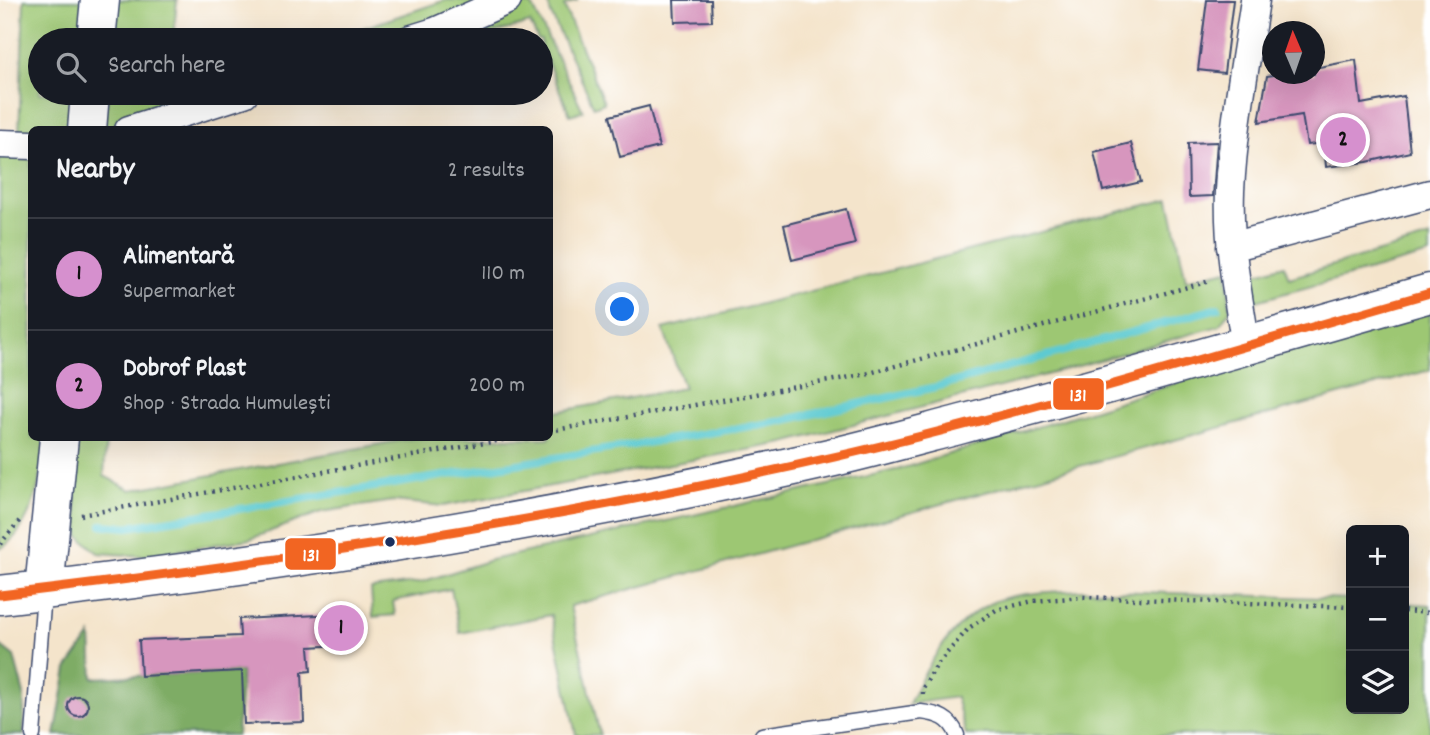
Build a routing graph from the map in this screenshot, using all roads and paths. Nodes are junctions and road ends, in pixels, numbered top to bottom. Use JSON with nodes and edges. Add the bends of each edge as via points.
{"nodes":[{"id":1,"x":100,"y":0,"type":"edge"},
{"id":2,"x":508,"y":0,"type":"edge"},
{"id":3,"x":1255,"y":0,"type":"edge"},
{"id":4,"x":97,"y":28,"type":"edge"},
{"id":5,"x":444,"y":28,"type":"edge"},
{"id":6,"x":89,"y":105,"type":"edge"},
{"id":7,"x":207,"y":105,"type":"edge"},
{"id":8,"x":87,"y":126,"type":"edge"},
{"id":9,"x":141,"y":126,"type":"edge"},
{"id":10,"x":0,"y":144,"type":"edge"},
{"id":11,"x":28,"y":145,"type":"edge"},
{"id":12,"x":1430,"y":194,"type":"edge"},
{"id":13,"x":1232,"y":261,"type":"junction"},
{"id":14,"x":1430,"y":293,"type":"edge"},
{"id":15,"x":1246,"y":345,"type":"junction"},
{"id":16,"x":553,"y":430,"type":"edge"},
{"id":17,"x":59,"y":441,"type":"edge"},
{"id":18,"x":496,"y":441,"type":"edge"},
{"id":19,"x":51,"y":521,"type":"junction"},
{"id":20,"x":14,"y":526,"type":"dead end"},
{"id":21,"x":44,"y":590,"type":"junction"},
{"id":22,"x":0,"y":595,"type":"edge"},
{"id":23,"x":1346,"y":607,"type":"edge"},
{"id":24,"x":1409,"y":611,"type":"edge"},
{"id":25,"x":1430,"y":613,"type":"edge"},
{"id":26,"x":921,"y":712,"type":"junction"},
{"id":27,"x":33,"y":735,"type":"edge"},
{"id":28,"x":762,"y":735,"type":"edge"},
{"id":29,"x":957,"y":735,"type":"edge"}],
"edges":[{"from":1,"to":4,"type":"main road"},
{"from":2,"to":5,"type":"street"},
{"from":3,"to":13,"type":"street","via":[[1230,191]]},
{"from":6,"to":8,"type":"main road"},
{"from":7,"to":9,"type":"street"},
{"from":10,"to":11,"type":"street"},
{"from":12,"to":13,"type":"street"},
{"from":13,"to":15,"type":"street"},
{"from":13,"to":16,"type":"path","via":[[862,375]]},
{"from":14,"to":15,"type":"main road"},
{"from":15,"to":21,"type":"main road","via":[[848,453],[646,498],[360,549]]},
{"from":17,"to":19,"type":"main road"},
{"from":18,"to":19,"type":"path"},
{"from":19,"to":20,"type":"path"},
{"from":19,"to":21,"type":"main road"},
{"from":21,"to":22,"type":"main road"},
{"from":21,"to":27,"type":"lane"},
{"from":23,"to":26,"type":"path","via":[[1083,597],[996,610],[969,628],[938,663],[923,688]]},
{"from":24,"to":25,"type":"path"},
{"from":26,"to":28,"type":"lane"},
{"from":26,"to":29,"type":"lane","via":[[939,715],[954,725]]}]}
